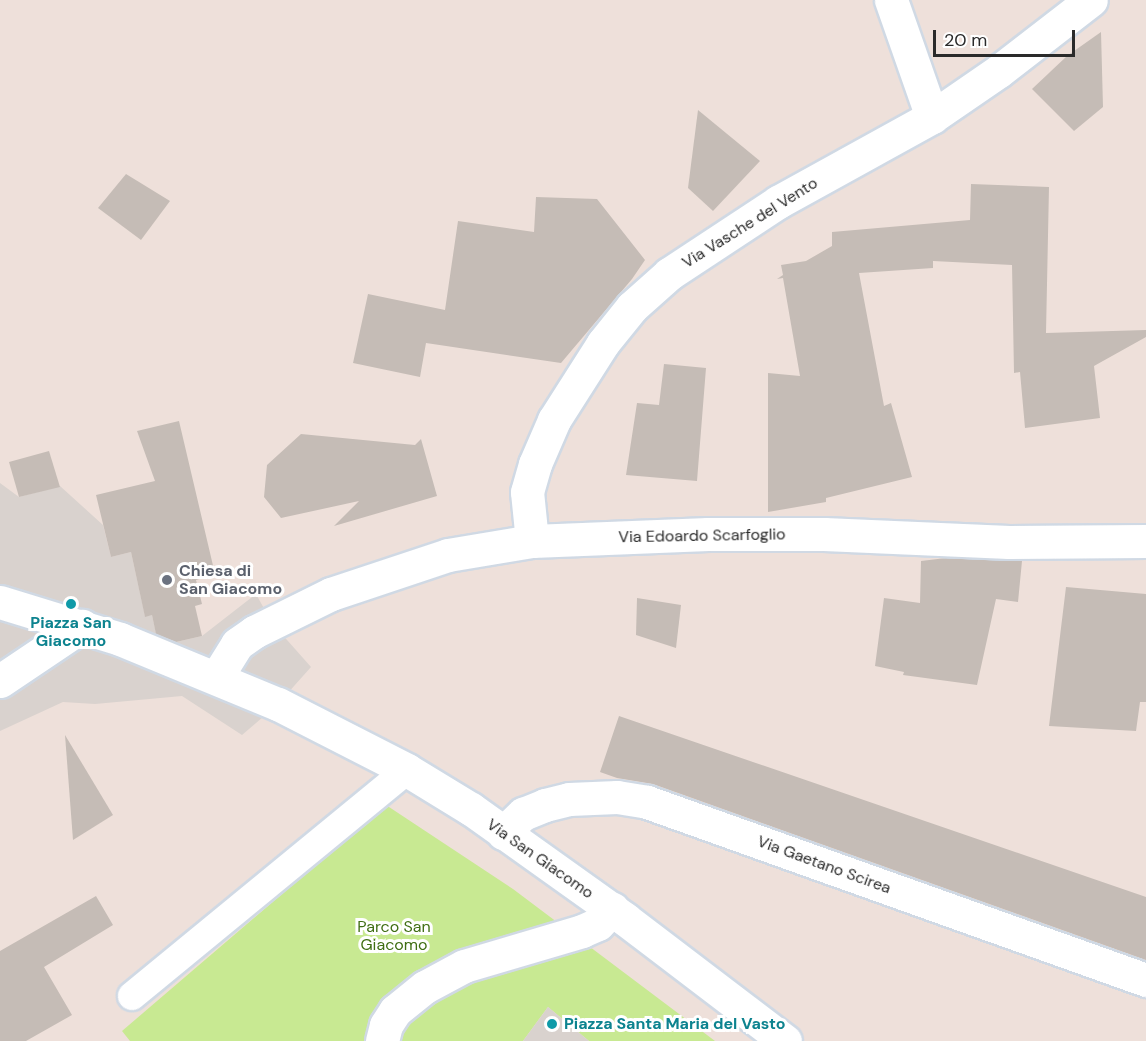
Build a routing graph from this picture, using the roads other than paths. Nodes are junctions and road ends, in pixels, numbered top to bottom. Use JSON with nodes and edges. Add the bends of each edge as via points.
{"nodes":[{"id":1,"x":891,"y":0,"type":"edge"},
{"id":2,"x":1091,"y":0,"type":"edge"},
{"id":3,"x":932,"y":117,"type":"junction"},
{"id":4,"x":532,"y":541,"type":"junction"},
{"id":5,"x":1146,"y":541,"type":"edge"},
{"id":6,"x":0,"y":602,"type":"edge"},
{"id":7,"x":82,"y":626,"type":"junction"},
{"id":8,"x":216,"y":678,"type":"junction"},
{"id":9,"x":0,"y":681,"type":"edge"},
{"id":10,"x":406,"y":770,"type":"junction"},
{"id":11,"x":503,"y":833,"type":"junction"},
{"id":12,"x":612,"y":909,"type":"junction"},
{"id":13,"x":1146,"y":980,"type":"edge"},
{"id":14,"x":132,"y":996,"type":"dead end"},
{"id":15,"x":771,"y":1037,"type":"edge"},
{"id":16,"x":382,"y":1041,"type":"edge"}],
"edges":[{"from":1,"to":3,"type":"street"},
{"from":2,"to":3,"type":"street","name":"Via Vasche del Vento"},
{"from":3,"to":4,"type":"street","name":"Via Vasche del Vento","via":[[778,202],[669,274],[632,307],[554,420],[527,492]]},
{"from":4,"to":5,"type":"street","name":"Via Edoardo Scarfoglio","via":[[754,534],[1008,542]]},
{"from":4,"to":8,"type":"street","name":"Via Edoardo Scarfoglio","via":[[448,555],[331,594],[237,644]]},
{"from":6,"to":7,"type":"street"},
{"from":7,"to":8,"type":"street"},
{"from":7,"to":9,"type":"street"},
{"from":8,"to":10,"type":"street","name":"Via San Giacomo","via":[[278,704]]},
{"from":10,"to":11,"type":"street","name":"Via San Giacomo"},
{"from":10,"to":14,"type":"lane"},
{"from":11,"to":12,"type":"street","name":"Via San Giacomo"},
{"from":11,"to":13,"type":"street","name":"Via Gaetano Scirea","via":[[524,814],[569,799],[617,797],[647,802]]},
{"from":12,"to":15,"type":"street","name":"Via San Giacomo"},
{"from":12,"to":16,"type":"street","via":[[598,924],[464,966],[425,987],[395,1011]]}]}
